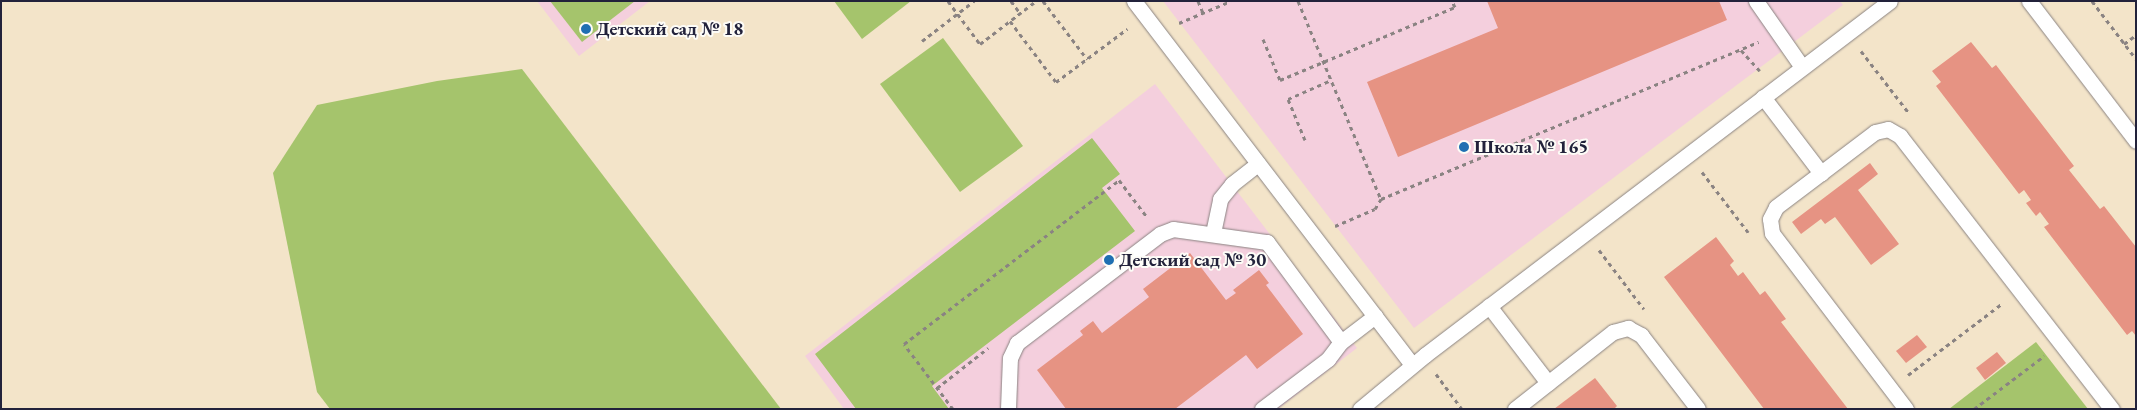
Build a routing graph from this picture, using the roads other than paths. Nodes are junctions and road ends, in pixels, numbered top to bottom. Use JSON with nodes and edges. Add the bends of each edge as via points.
{"nodes":[{"id":1,"x":1134,"y":1,"type":"edge"},
{"id":2,"x":1756,"y":1,"type":"edge"},
{"id":3,"x":1890,"y":1,"type":"edge"},
{"id":4,"x":2029,"y":1,"type":"edge"},
{"id":5,"x":1802,"y":68,"type":"junction"},
{"id":6,"x":1768,"y":93,"type":"junction"},
{"id":7,"x":2136,"y":141,"type":"edge"},
{"id":8,"x":1258,"y":164,"type":"junction"},
{"id":9,"x":1821,"y":173,"type":"junction"},
{"id":10,"x":1213,"y":232,"type":"junction"},
{"id":11,"x":1489,"y":306,"type":"junction"},
{"id":12,"x":1375,"y":316,"type":"junction"},
{"id":13,"x":1341,"y":342,"type":"junction"},
{"id":14,"x":1412,"y":365,"type":"junction"},
{"id":15,"x":1548,"y":383,"type":"junction"},
{"id":16,"x":1008,"y":409,"type":"edge"},
{"id":17,"x":1262,"y":409,"type":"edge"},
{"id":18,"x":1360,"y":409,"type":"edge"},
{"id":19,"x":1515,"y":409,"type":"edge"},
{"id":20,"x":1698,"y":409,"type":"edge"},
{"id":21,"x":1906,"y":409,"type":"edge"},
{"id":22,"x":2112,"y":409,"type":"edge"}],
"edges":[{"from":1,"to":8,"type":"lane"},
{"from":2,"to":5,"type":"lane"},
{"from":3,"to":5,"type":"lane"},
{"from":4,"to":7,"type":"lane"},
{"from":5,"to":6,"type":"lane"},
{"from":6,"to":9,"type":"lane"},
{"from":6,"to":11,"type":"lane"},
{"from":8,"to":10,"type":"lane","via":[[1232,184],[1220,199]]},
{"from":8,"to":12,"type":"lane"},
{"from":9,"to":21,"type":"lane","via":[[1776,207],[1770,220],[1772,233]]},
{"from":9,"to":22,"type":"lane","via":[[1874,132],[1888,129],[1900,136]]},
{"from":10,"to":13,"type":"lane","via":[[1267,242]]},
{"from":10,"to":16,"type":"lane","via":[[1174,229],[1160,234],[1017,343],[1012,350]]},
{"from":11,"to":14,"type":"lane"},
{"from":11,"to":15,"type":"lane"},
{"from":12,"to":13,"type":"lane"},
{"from":12,"to":14,"type":"lane"},
{"from":13,"to":17,"type":"lane","via":[[1328,359]]},
{"from":14,"to":18,"type":"lane"},
{"from":15,"to":19,"type":"lane"},
{"from":15,"to":20,"type":"lane","via":[[1613,332],[1628,328],[1641,336]]}]}
